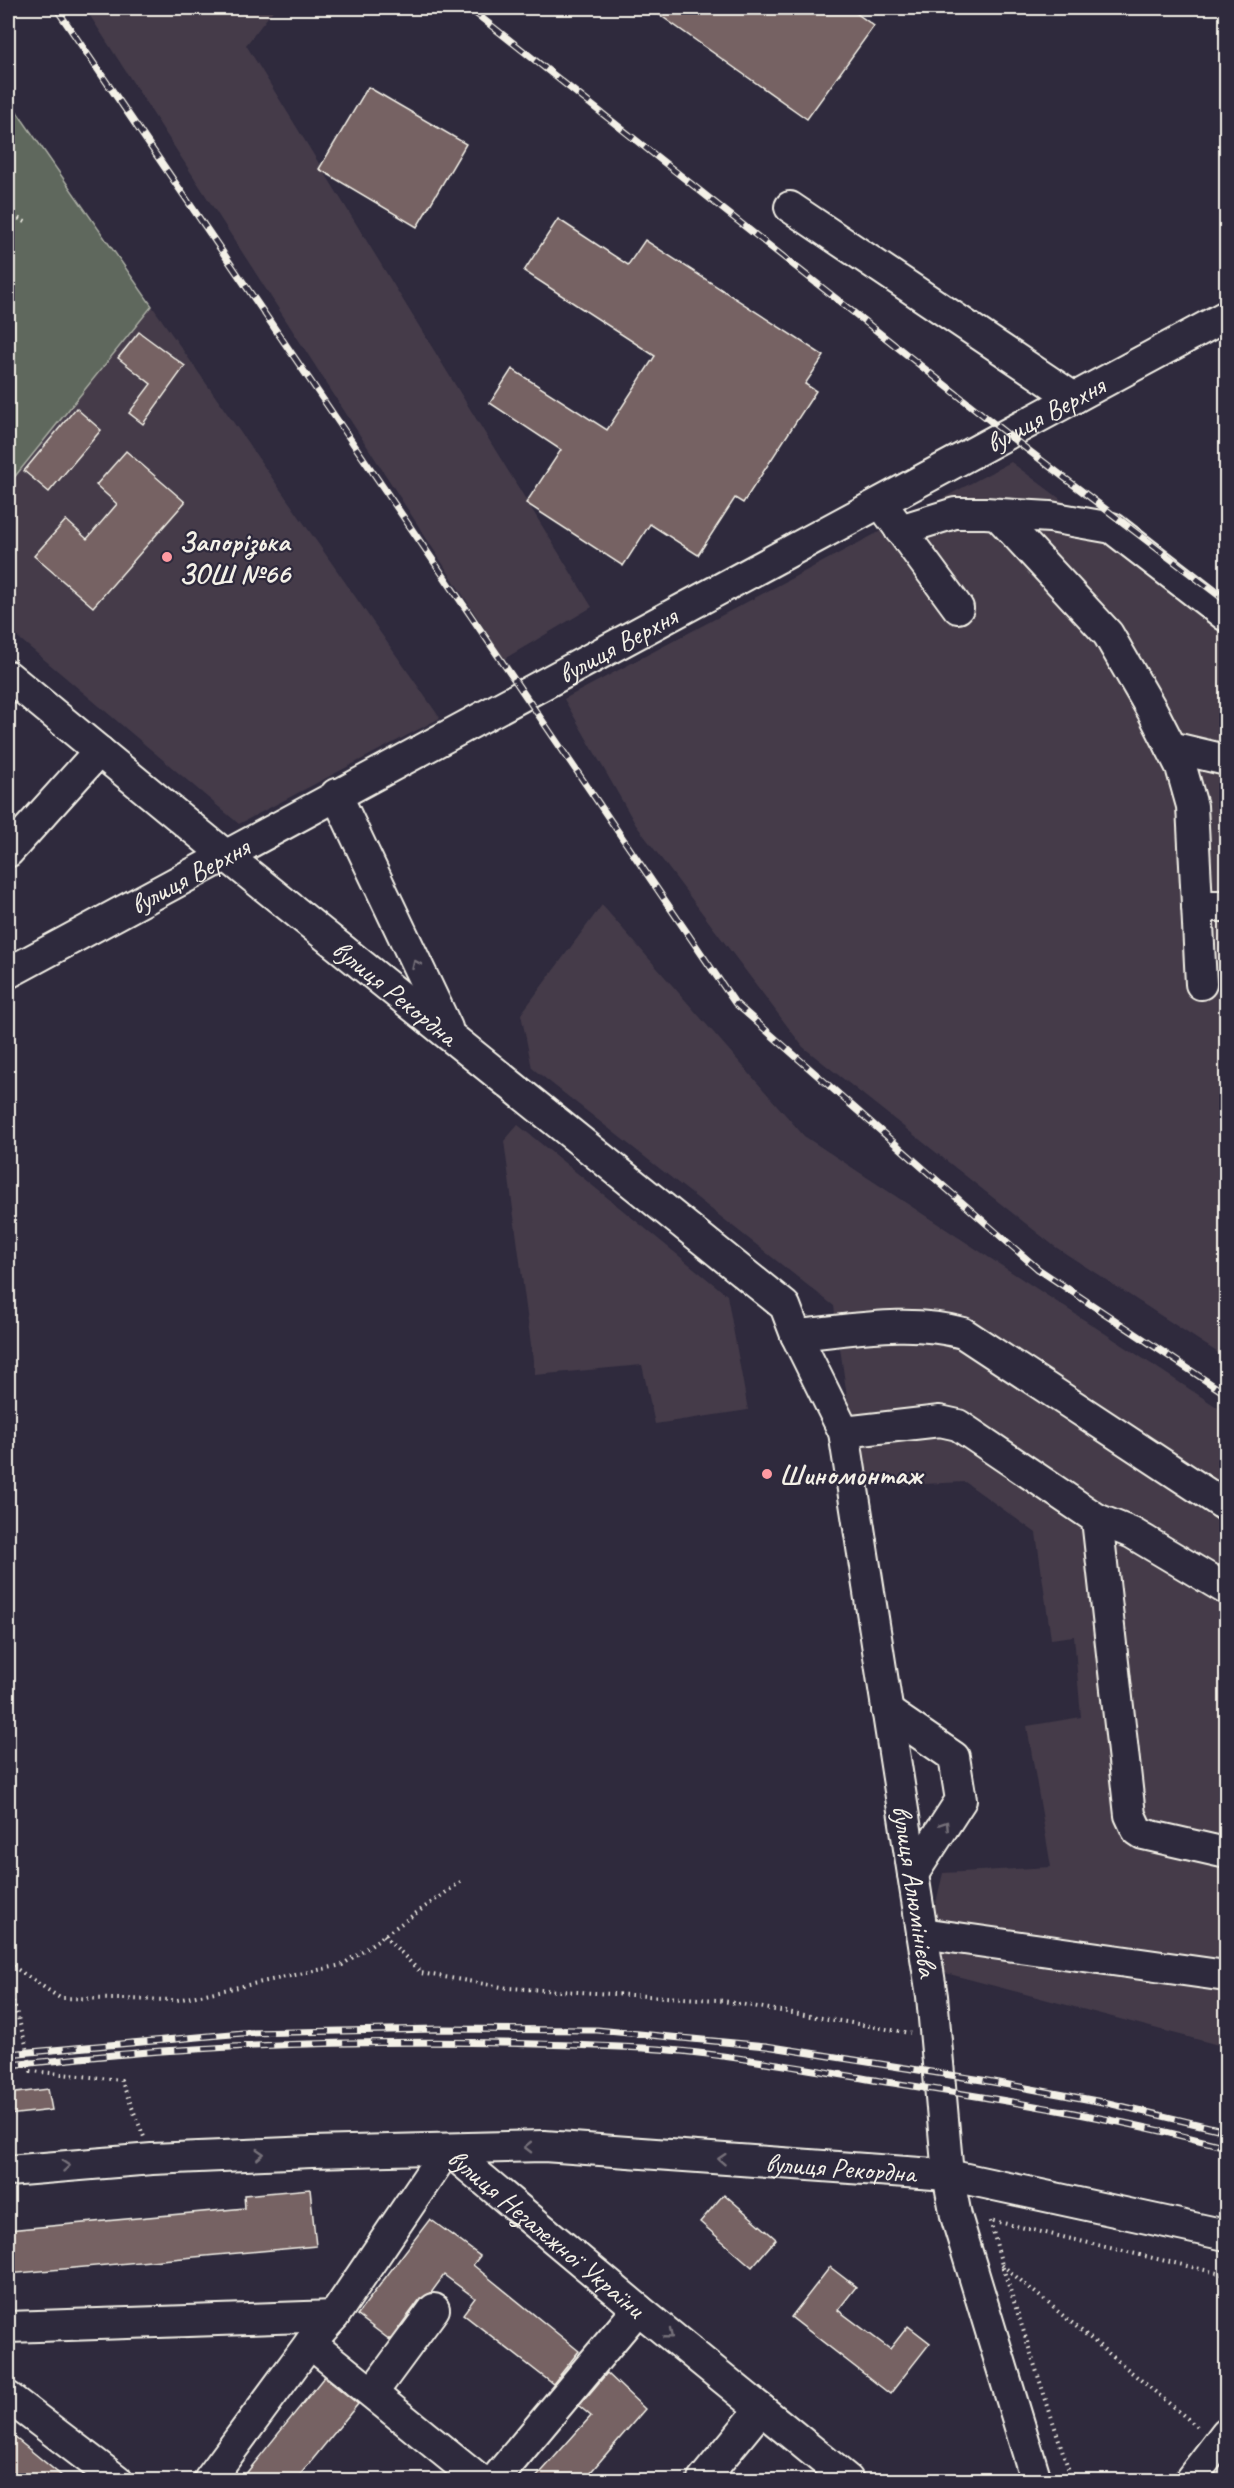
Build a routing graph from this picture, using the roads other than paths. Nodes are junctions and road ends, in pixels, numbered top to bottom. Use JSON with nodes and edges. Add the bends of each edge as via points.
{"nodes":[{"id":1,"x":790,"y":207,"type":"dead end"},
{"id":2,"x":1227,"y":316,"type":"edge"},
{"id":3,"x":1074,"y":398,"type":"junction"},
{"id":4,"x":880,"y":502,"type":"junction"},
{"id":5,"x":997,"y":514,"type":"junction"},
{"id":6,"x":900,"y":530,"type":"junction"},
{"id":7,"x":958,"y":608,"type":"dead end"},
{"id":8,"x":1227,"y":616,"type":"edge"},
{"id":9,"x":8,"y":676,"type":"edge"},
{"id":10,"x":1171,"y":747,"type":"junction"},
{"id":11,"x":99,"y":751,"type":"junction"},
{"id":12,"x":1227,"y":760,"type":"edge"},
{"id":13,"x":336,"y":794,"type":"junction"},
{"id":14,"x":8,"y":852,"type":"edge"},
{"id":15,"x":224,"y":854,"type":"junction"},
{"id":16,"x":1197,"y":906,"type":"junction"},
{"id":17,"x":1227,"y":906,"type":"edge"},
{"id":18,"x":8,"y":973,"type":"edge"},
{"id":19,"x":1201,"y":984,"type":"dead end"},
{"id":20,"x":451,"y":1036,"type":"junction"},
{"id":21,"x":785,"y":1306,"type":"joint"},
{"id":22,"x":796,"y":1335,"type":"junction"},
{"id":23,"x":844,"y":1432,"type":"junction"},
{"id":24,"x":1227,"y":1506,"type":"edge"},
{"id":25,"x":1097,"y":1519,"type":"junction"},
{"id":26,"x":1227,"y":1589,"type":"edge"},
{"id":27,"x":887,"y":1711,"type":"junction"},
{"id":28,"x":1227,"y":1853,"type":"edge"},
{"id":29,"x":913,"y":1874,"type":"junction"},
{"id":30,"x":922,"y":1933,"type":"junction"},
{"id":31,"x":1227,"y":1976,"type":"edge"},
{"id":32,"x":447,"y":2149,"type":"junction"},
{"id":33,"x":8,"y":2171,"type":"edge"},
{"id":34,"x":948,"y":2175,"type":"junction"},
{"id":35,"x":1227,"y":2235,"type":"edge"},
{"id":36,"x":434,"y":2309,"type":"dead end"},
{"id":37,"x":638,"y":2309,"type":"junction"},
{"id":38,"x":334,"y":2316,"type":"junction"},
{"id":39,"x":8,"y":2327,"type":"edge"},
{"id":40,"x":310,"y":2343,"type":"junction"},
{"id":41,"x":374,"y":2392,"type":"junction"},
{"id":42,"x":8,"y":2397,"type":"edge"},
{"id":43,"x":761,"y":2409,"type":"junction"},
{"id":44,"x":1213,"y":2431,"type":"edge"},
{"id":45,"x":117,"y":2481,"type":"edge"},
{"id":46,"x":209,"y":2481,"type":"edge"},
{"id":47,"x":479,"y":2481,"type":"edge"},
{"id":48,"x":495,"y":2481,"type":"edge"},
{"id":49,"x":703,"y":2481,"type":"edge"},
{"id":50,"x":848,"y":2481,"type":"edge"},
{"id":51,"x":1036,"y":2481,"type":"edge"},
{"id":52,"x":1190,"y":2481,"type":"edge"}],
"edges":[{"from":1,"to":3,"type":"street"},
{"from":2,"to":3,"type":"street","name":"вулиця Верхня"},
{"from":3,"to":4,"type":"street","name":"вулиця Верхня"},
{"from":4,"to":6,"type":"street"},
{"from":4,"to":13,"type":"street","name":"вулиця Верхня"},
{"from":5,"to":6,"type":"street","via":[[955,513]]},
{"from":5,"to":8,"type":"street","via":[[1050,517],[1112,528]]},
{"from":5,"to":10,"type":"street","via":[[1108,634]]},
{"from":6,"to":7,"type":"street"},
{"from":9,"to":11,"type":"street","name":"вулиця Рекордна"},
{"from":10,"to":12,"type":"street"},
{"from":10,"to":16,"type":"street","via":[[1192,806]]},
{"from":11,"to":14,"type":"street"},
{"from":11,"to":15,"type":"street","name":"вулиця Рекордна"},
{"from":13,"to":15,"type":"street","name":"вулиця Верхня"},
{"from":20,"to":13,"type":"street","one_way":true},
{"from":15,"to":18,"type":"street","name":"вулиця Верхня"},
{"from":15,"to":20,"type":"street","name":"вулиця Рекордна"},
{"from":16,"to":17,"type":"street"},
{"from":16,"to":19,"type":"street"},
{"from":20,"to":21,"type":"street","name":"вулиця Рекордна"},
{"from":21,"to":22,"type":"street","name":"вулиця Алюмінієва"},
{"from":22,"to":23,"type":"street","name":"вулиця Алюмінієва"},
{"from":22,"to":24,"type":"street","via":[[897,1325],[938,1326],[963,1333]]},
{"from":23,"to":25,"type":"street","via":[[940,1421],[958,1425]]},
{"from":23,"to":27,"type":"street","name":"вулиця Алюмінієва"},
{"from":25,"to":26,"type":"street","via":[[1132,1533]]},
{"from":25,"to":28,"type":"street","via":[[1130,1815],[1143,1834]]},
{"from":27,"to":29,"type":"street","name":"вулиця Алюмінієва"},
{"from":29,"to":27,"type":"street","one_way":true,"via":[[961,1800],[954,1757]]},
{"from":29,"to":30,"type":"street","name":"вулиця Алюмінієва"},
{"from":30,"to":31,"type":"street"},
{"from":30,"to":34,"type":"street","name":"вулиця Алюмінієва","via":[[937,2044]]},
{"from":33,"to":32,"type":"street","name":"вулиця Незалежної України","one_way":true,"via":[[152,2159]]},
{"from":34,"to":32,"type":"street","name":"вулиця Рекордна","one_way":true,"via":[[544,2146]]},
{"from":32,"to":37,"type":"street","name":"вулиця Незалежної України"},
{"from":32,"to":38,"type":"street"},
{"from":34,"to":35,"type":"street","name":"вулиця Рекордна"},
{"from":34,"to":51,"type":"street","name":"вулиця Алюмінієва","via":[[956,2216]]},
{"from":36,"to":41,"type":"street"},
{"from":37,"to":43,"type":"street","name":"вулиця Незалежної України","one_way":true},
{"from":37,"to":48,"type":"street"},
{"from":38,"to":39,"type":"street"},
{"from":38,"to":40,"type":"street"},
{"from":40,"to":41,"type":"street"},
{"from":40,"to":46,"type":"street"},
{"from":41,"to":47,"type":"street"},
{"from":42,"to":45,"type":"street"},
{"from":43,"to":49,"type":"street"},
{"from":43,"to":50,"type":"street","name":"вулиця Незалежної України"},
{"from":44,"to":52,"type":"street"}]}
